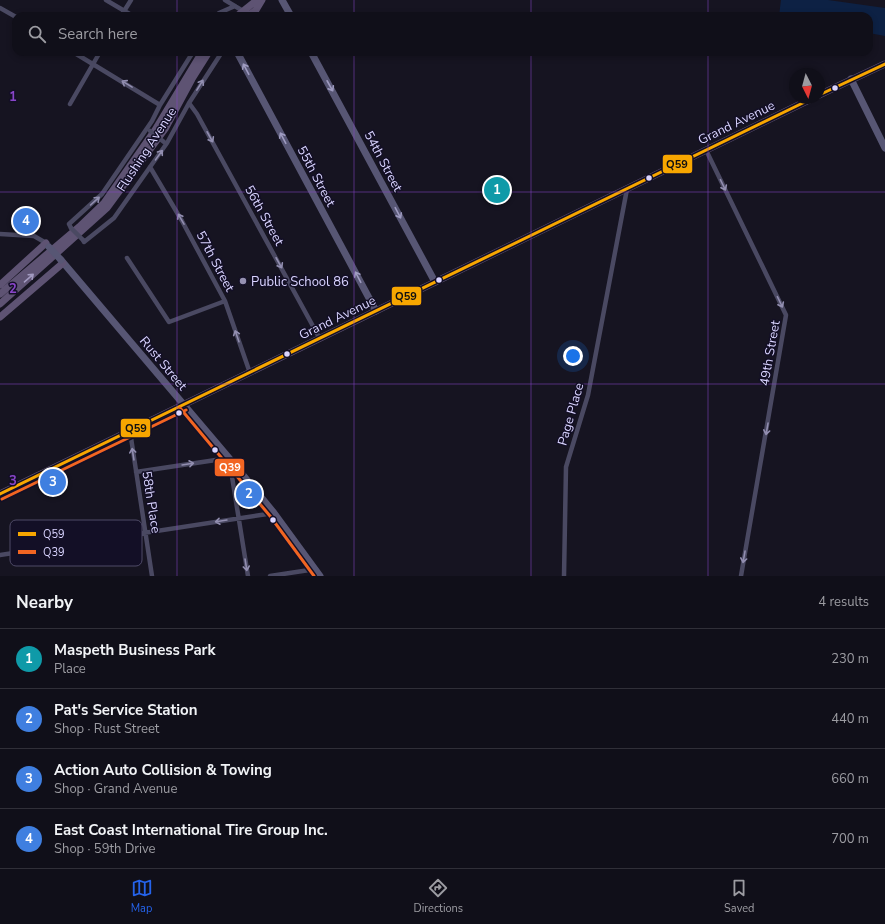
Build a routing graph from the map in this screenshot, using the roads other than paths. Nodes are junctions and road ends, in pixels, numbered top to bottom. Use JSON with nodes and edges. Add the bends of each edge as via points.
{"nodes":[{"id":1,"x":106,"y":0,"type":"edge"},
{"id":2,"x":131,"y":0,"type":"edge"},
{"id":3,"x":225,"y":0,"type":"edge"},
{"id":4,"x":257,"y":0,"type":"edge"},
{"id":5,"x":262,"y":0,"type":"edge"},
{"id":6,"x":282,"y":0,"type":"edge"},
{"id":7,"x":235,"y":6,"type":"junction"},
{"id":8,"x":0,"y":8,"type":"edge"},
{"id":9,"x":256,"y":10,"type":"joint"},
{"id":10,"x":124,"y":11,"type":"joint"},
{"id":11,"x":221,"y":12,"type":"edge"},
{"id":12,"x":241,"y":12,"type":"edge"},
{"id":13,"x":245,"y":12,"type":"edge"},
{"id":14,"x":250,"y":12,"type":"edge"},
{"id":15,"x":289,"y":12,"type":"edge"},
{"id":16,"x":12,"y":16,"type":"edge"},
{"id":17,"x":80,"y":56,"type":"edge"},
{"id":18,"x":98,"y":56,"type":"edge"},
{"id":19,"x":190,"y":56,"type":"edge"},
{"id":20,"x":200,"y":56,"type":"edge"},
{"id":21,"x":206,"y":56,"type":"edge"},
{"id":22,"x":219,"y":56,"type":"edge"},
{"id":23,"x":239,"y":56,"type":"edge"},
{"id":24,"x":313,"y":56,"type":"edge"},
{"id":25,"x":93,"y":64,"type":"junction"},
{"id":26,"x":885,"y":64,"type":"edge"},
{"id":27,"x":851,"y":79,"type":"junction"},
{"id":28,"x":825,"y":92,"type":"edge"},
{"id":29,"x":70,"y":104,"type":"dead end"},
{"id":30,"x":160,"y":104,"type":"junction"},
{"id":31,"x":189,"y":104,"type":"junction"},
{"id":32,"x":801,"y":104,"type":"edge"},
{"id":33,"x":148,"y":130,"type":"junction"},
{"id":34,"x":166,"y":142,"type":"junction"},
{"id":35,"x":885,"y":148,"type":"edge"},
{"id":36,"x":706,"y":150,"type":"junction"},
{"id":37,"x":150,"y":167,"type":"junction"},
{"id":38,"x":627,"y":189,"type":"junction"},
{"id":39,"x":0,"y":234,"type":"edge"},
{"id":40,"x":48,"y":245,"type":"junction"},
{"id":41,"x":127,"y":258,"type":"dead end"},
{"id":42,"x":62,"y":261,"type":"junction"},
{"id":43,"x":435,"y":282,"type":"junction"},
{"id":44,"x":0,"y":284,"type":"edge"},
{"id":45,"x":0,"y":294,"type":"edge"},
{"id":46,"x":225,"y":301,"type":"junction"},
{"id":47,"x":0,"y":304,"type":"edge"},
{"id":48,"x":376,"y":311,"type":"junction"},
{"id":49,"x":0,"y":317,"type":"edge"},
{"id":50,"x":320,"y":339,"type":"junction"},
{"id":51,"x":250,"y":373,"type":"junction"},
{"id":52,"x":184,"y":405,"type":"junction"},
{"id":53,"x":130,"y":431,"type":"junction"},
{"id":54,"x":229,"y":458,"type":"junction"},
{"id":55,"x":136,"y":472,"type":"junction"},
{"id":56,"x":0,"y":494,"type":"edge"},
{"id":57,"x":274,"y":513,"type":"junction"},
{"id":58,"x":239,"y":518,"type":"junction"},
{"id":59,"x":146,"y":533,"type":"junction"},
{"id":60,"x":142,"y":534,"type":"edge"},
{"id":61,"x":10,"y":553,"type":"edge"},
{"id":62,"x":0,"y":555,"type":"edge"},
{"id":63,"x":316,"y":569,"type":"junction"},
{"id":64,"x":152,"y":576,"type":"edge"},
{"id":65,"x":248,"y":576,"type":"edge"},
{"id":66,"x":270,"y":576,"type":"edge"},
{"id":67,"x":320,"y":576,"type":"edge"},
{"id":68,"x":564,"y":576,"type":"edge"},
{"id":69,"x":741,"y":576,"type":"edge"}],
"edges":[{"from":1,"to":10,"type":"street"},
{"from":2,"to":10,"type":"street"},
{"from":3,"to":7,"type":"street"},
{"from":4,"to":13,"type":"main road"},
{"from":5,"to":9,"type":"main road"},
{"from":6,"to":15,"type":"main road"},
{"from":7,"to":11,"type":"street"},
{"from":7,"to":12,"type":"street"},
{"from":8,"to":16,"type":"street"},
{"from":9,"to":14,"type":"main road"},
{"from":17,"to":25,"type":"street"},
{"from":18,"to":25,"type":"street"},
{"from":19,"to":30,"type":"street","name":"Flushing Avenue"},
{"from":20,"to":45,"type":"main road","name":"Flushing Avenue","via":[[155,130],[104,203]]},
{"from":47,"to":21,"type":"main road","name":"Flushing Avenue","one_way":true,"via":[[107,208],[164,129]]},
{"from":31,"to":22,"type":"street","name":"Flushing Avenue","one_way":true},
{"from":48,"to":23,"type":"main road","name":"55th Street","one_way":true},
{"from":24,"to":43,"type":"main road","name":"54th Street","one_way":true},
{"from":25,"to":29,"type":"street"},
{"from":30,"to":25,"type":"street","one_way":true},
{"from":26,"to":27,"type":"main road"},
{"from":27,"to":28,"type":"main road"},
{"from":27,"to":35,"type":"main road"},
{"from":30,"to":33,"type":"street","name":"Flushing Avenue"},
{"from":31,"to":34,"type":"street","name":"Flushing Avenue"},
{"from":31,"to":50,"type":"street","name":"56th Street","one_way":true,"via":[[197,114]]},
{"from":32,"to":36,"type":"main road","name":"Grand Avenue"},
{"from":33,"to":34,"type":"street","bridge":true},
{"from":37,"to":33,"type":"street","name":"Flushing Avenue","one_way":true,"bridge":true,"via":[[114,218],[84,242],[69,224],[102,194]]},
{"from":37,"to":34,"type":"street","name":"Flushing Avenue","one_way":true},
{"from":36,"to":38,"type":"main road","name":"Grand Avenue"},
{"from":36,"to":69,"type":"street","name":"49th Street","one_way":true,"via":[[786,315]]},
{"from":46,"to":37,"type":"street","name":"57th Street","one_way":true},
{"from":38,"to":43,"type":"main road","name":"Grand Avenue"},
{"from":38,"to":68,"type":"street","name":"Page Place","via":[[588,395],[566,467]]},
{"from":39,"to":40,"type":"street","via":[[34,236]]},
{"from":40,"to":42,"type":"main road","name":"Rust Street","bridge":true},
{"from":40,"to":44,"type":"main road"},
{"from":41,"to":46,"type":"street","via":[[168,322]]},
{"from":42,"to":49,"type":"main road"},
{"from":42,"to":52,"type":"main road","name":"Rust Street"},
{"from":43,"to":48,"type":"main road","name":"Grand Avenue"},
{"from":51,"to":46,"type":"street","name":"57th Street","one_way":true},
{"from":48,"to":50,"type":"main road","name":"Grand Avenue"},
{"from":50,"to":51,"type":"main road","name":"Grand Avenue"},
{"from":51,"to":52,"type":"main road","name":"Grand Avenue"},
{"from":52,"to":53,"type":"main road","name":"Grand Avenue"},
{"from":52,"to":54,"type":"main road","name":"Rust Street"},
{"from":55,"to":53,"type":"street","name":"58th Place","one_way":true},
{"from":53,"to":56,"type":"main road","name":"Grand Avenue"},
{"from":55,"to":54,"type":"street","one_way":true},
{"from":54,"to":57,"type":"main road","name":"Rust Street"},
{"from":54,"to":58,"type":"street"},
{"from":55,"to":59,"type":"street","name":"58th Place"},
{"from":57,"to":58,"type":"street"},
{"from":57,"to":63,"type":"main road","name":"Rust Street"},
{"from":58,"to":59,"type":"street","one_way":true},
{"from":58,"to":65,"type":"street","one_way":true},
{"from":59,"to":60,"type":"street"},
{"from":59,"to":64,"type":"street","name":"58th Place"},
{"from":61,"to":62,"type":"street"},
{"from":63,"to":66,"type":"street"},
{"from":63,"to":67,"type":"main road","name":"Rust Street"}]}
